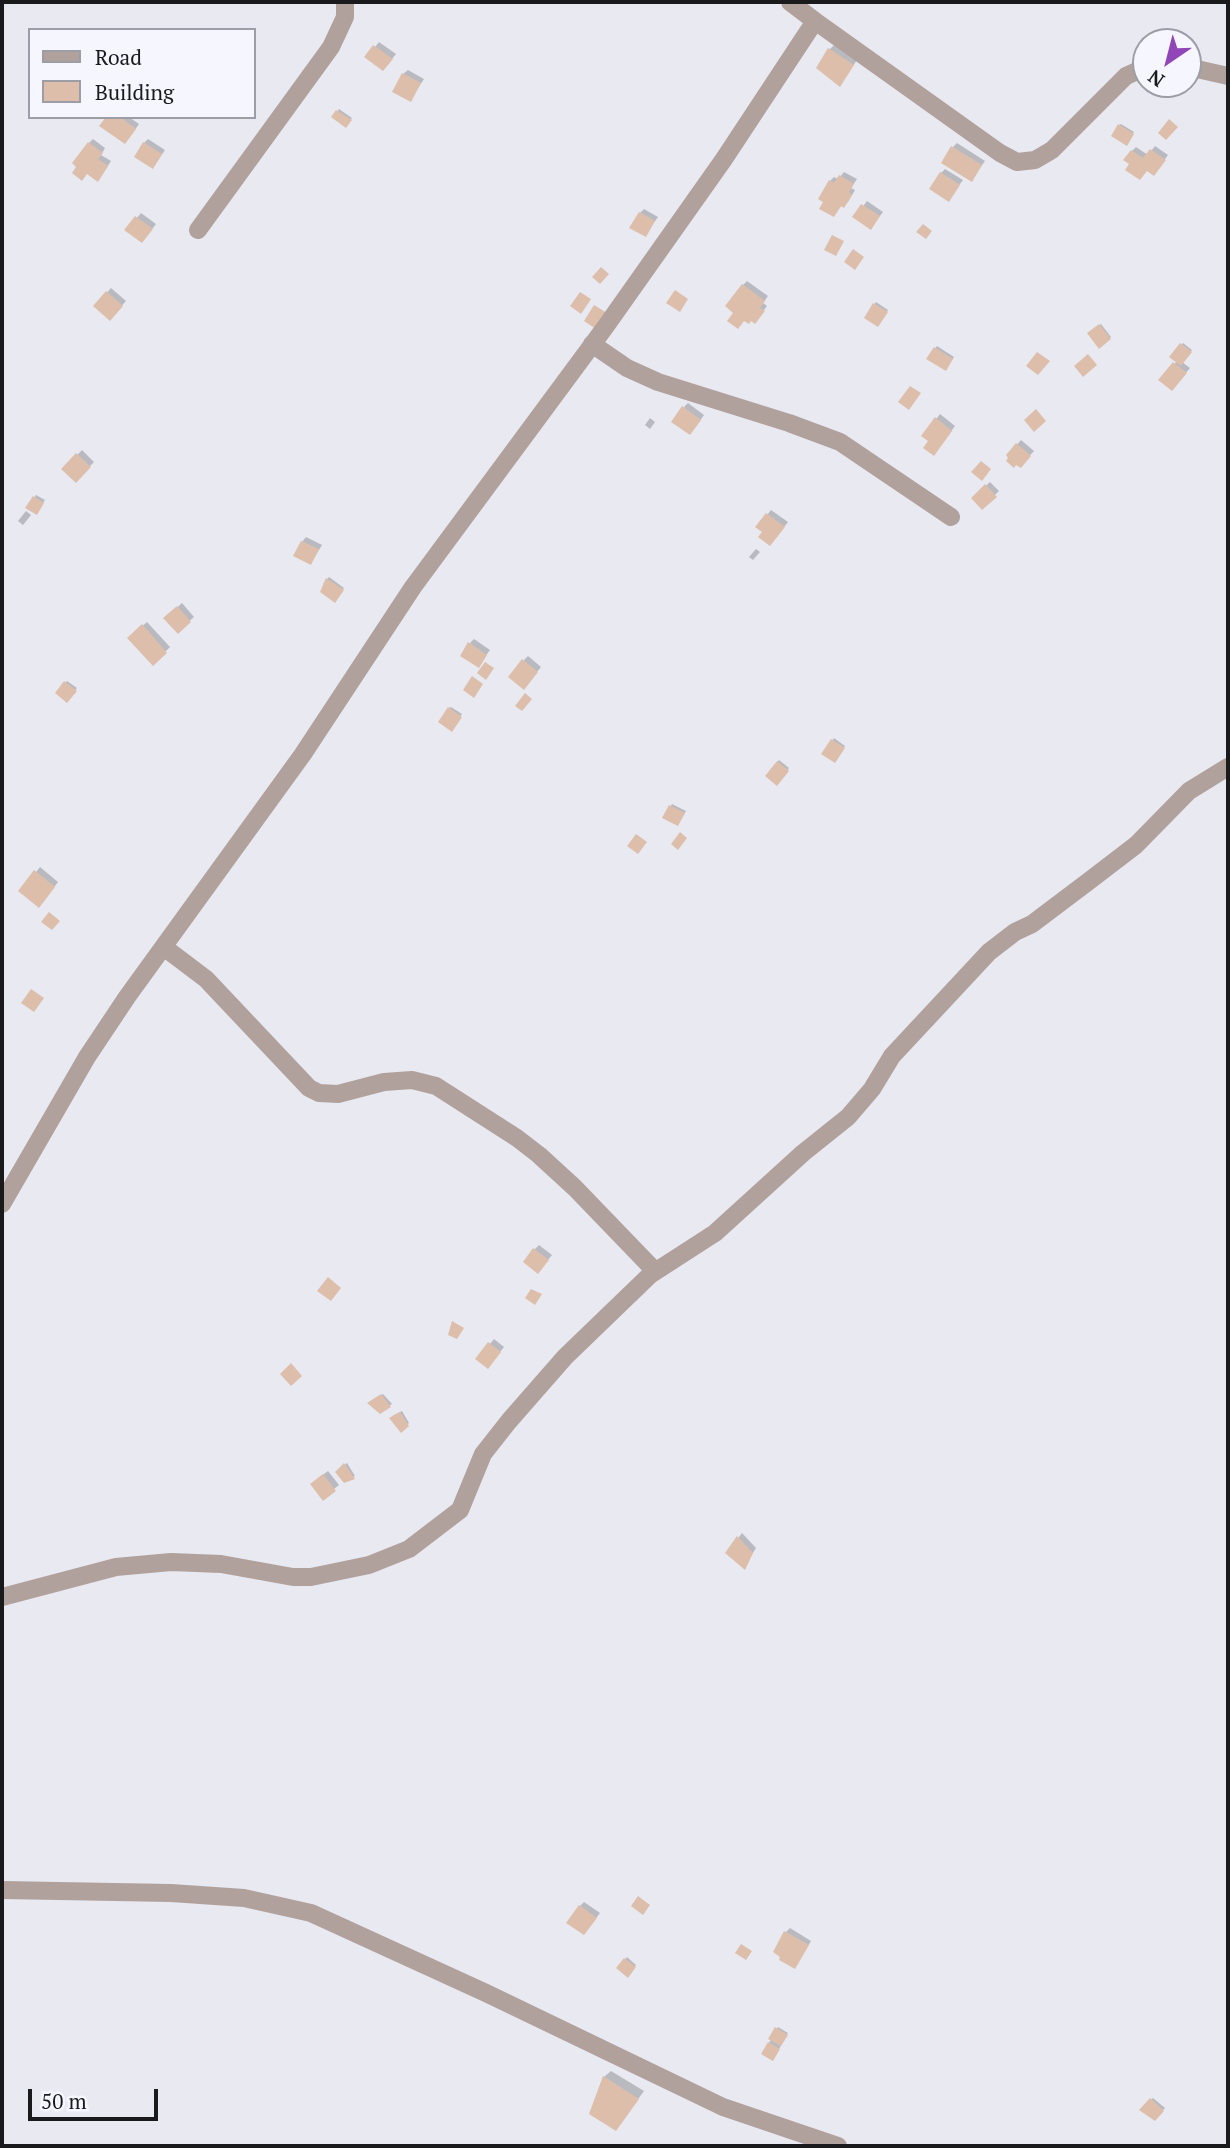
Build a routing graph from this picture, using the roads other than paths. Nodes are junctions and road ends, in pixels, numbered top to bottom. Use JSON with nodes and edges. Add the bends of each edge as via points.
{"nodes":[{"id":1,"x":345,"y":2,"type":"edge"},
{"id":2,"x":790,"y":2,"type":"edge"},
{"id":3,"x":816,"y":21,"type":"junction"},
{"id":4,"x":1202,"y":70,"type":"edge"},
{"id":5,"x":1132,"y":73,"type":"edge"},
{"id":6,"x":1228,"y":76,"type":"edge"},
{"id":7,"x":198,"y":230,"type":"dead end"},
{"id":8,"x":592,"y":344,"type":"junction"},
{"id":9,"x":951,"y":517,"type":"dead end"},
{"id":10,"x":1228,"y":767,"type":"edge"},
{"id":11,"x":165,"y":948,"type":"junction"},
{"id":12,"x":2,"y":1204,"type":"edge"},
{"id":13,"x":655,"y":1271,"type":"junction"},
{"id":14,"x":2,"y":1597,"type":"edge"},
{"id":15,"x":2,"y":1890,"type":"edge"},
{"id":16,"x":838,"y":2146,"type":"edge"}],
"edges":[{"from":1,"to":7,"type":"street","via":[[345,17],[331,47]]},
{"from":2,"to":3,"type":"street"},
{"from":3,"to":5,"type":"street","via":[[1017,162],[1035,160],[1052,150]]},
{"from":3,"to":8,"type":"street"},
{"from":4,"to":6,"type":"street"},
{"from":8,"to":9,"type":"street","via":[[658,382],[840,442]]},
{"from":8,"to":11,"type":"street","via":[[413,587],[303,754]]},
{"from":10,"to":13,"type":"street","via":[[1189,791],[1136,845],[989,951],[892,1056],[849,1117],[715,1233]]},
{"from":11,"to":12,"type":"street","via":[[87,1057]]},
{"from":11,"to":13,"type":"street","via":[[206,979],[309,1088],[338,1094],[384,1082],[412,1080],[436,1086],[539,1155]]},
{"from":13,"to":14,"type":"street","via":[[565,1357],[509,1421],[483,1454],[460,1510],[409,1549],[369,1565],[311,1577],[221,1564],[116,1567]]},
{"from":15,"to":16,"type":"street","via":[[244,1898],[311,1913],[723,2107]]}]}
